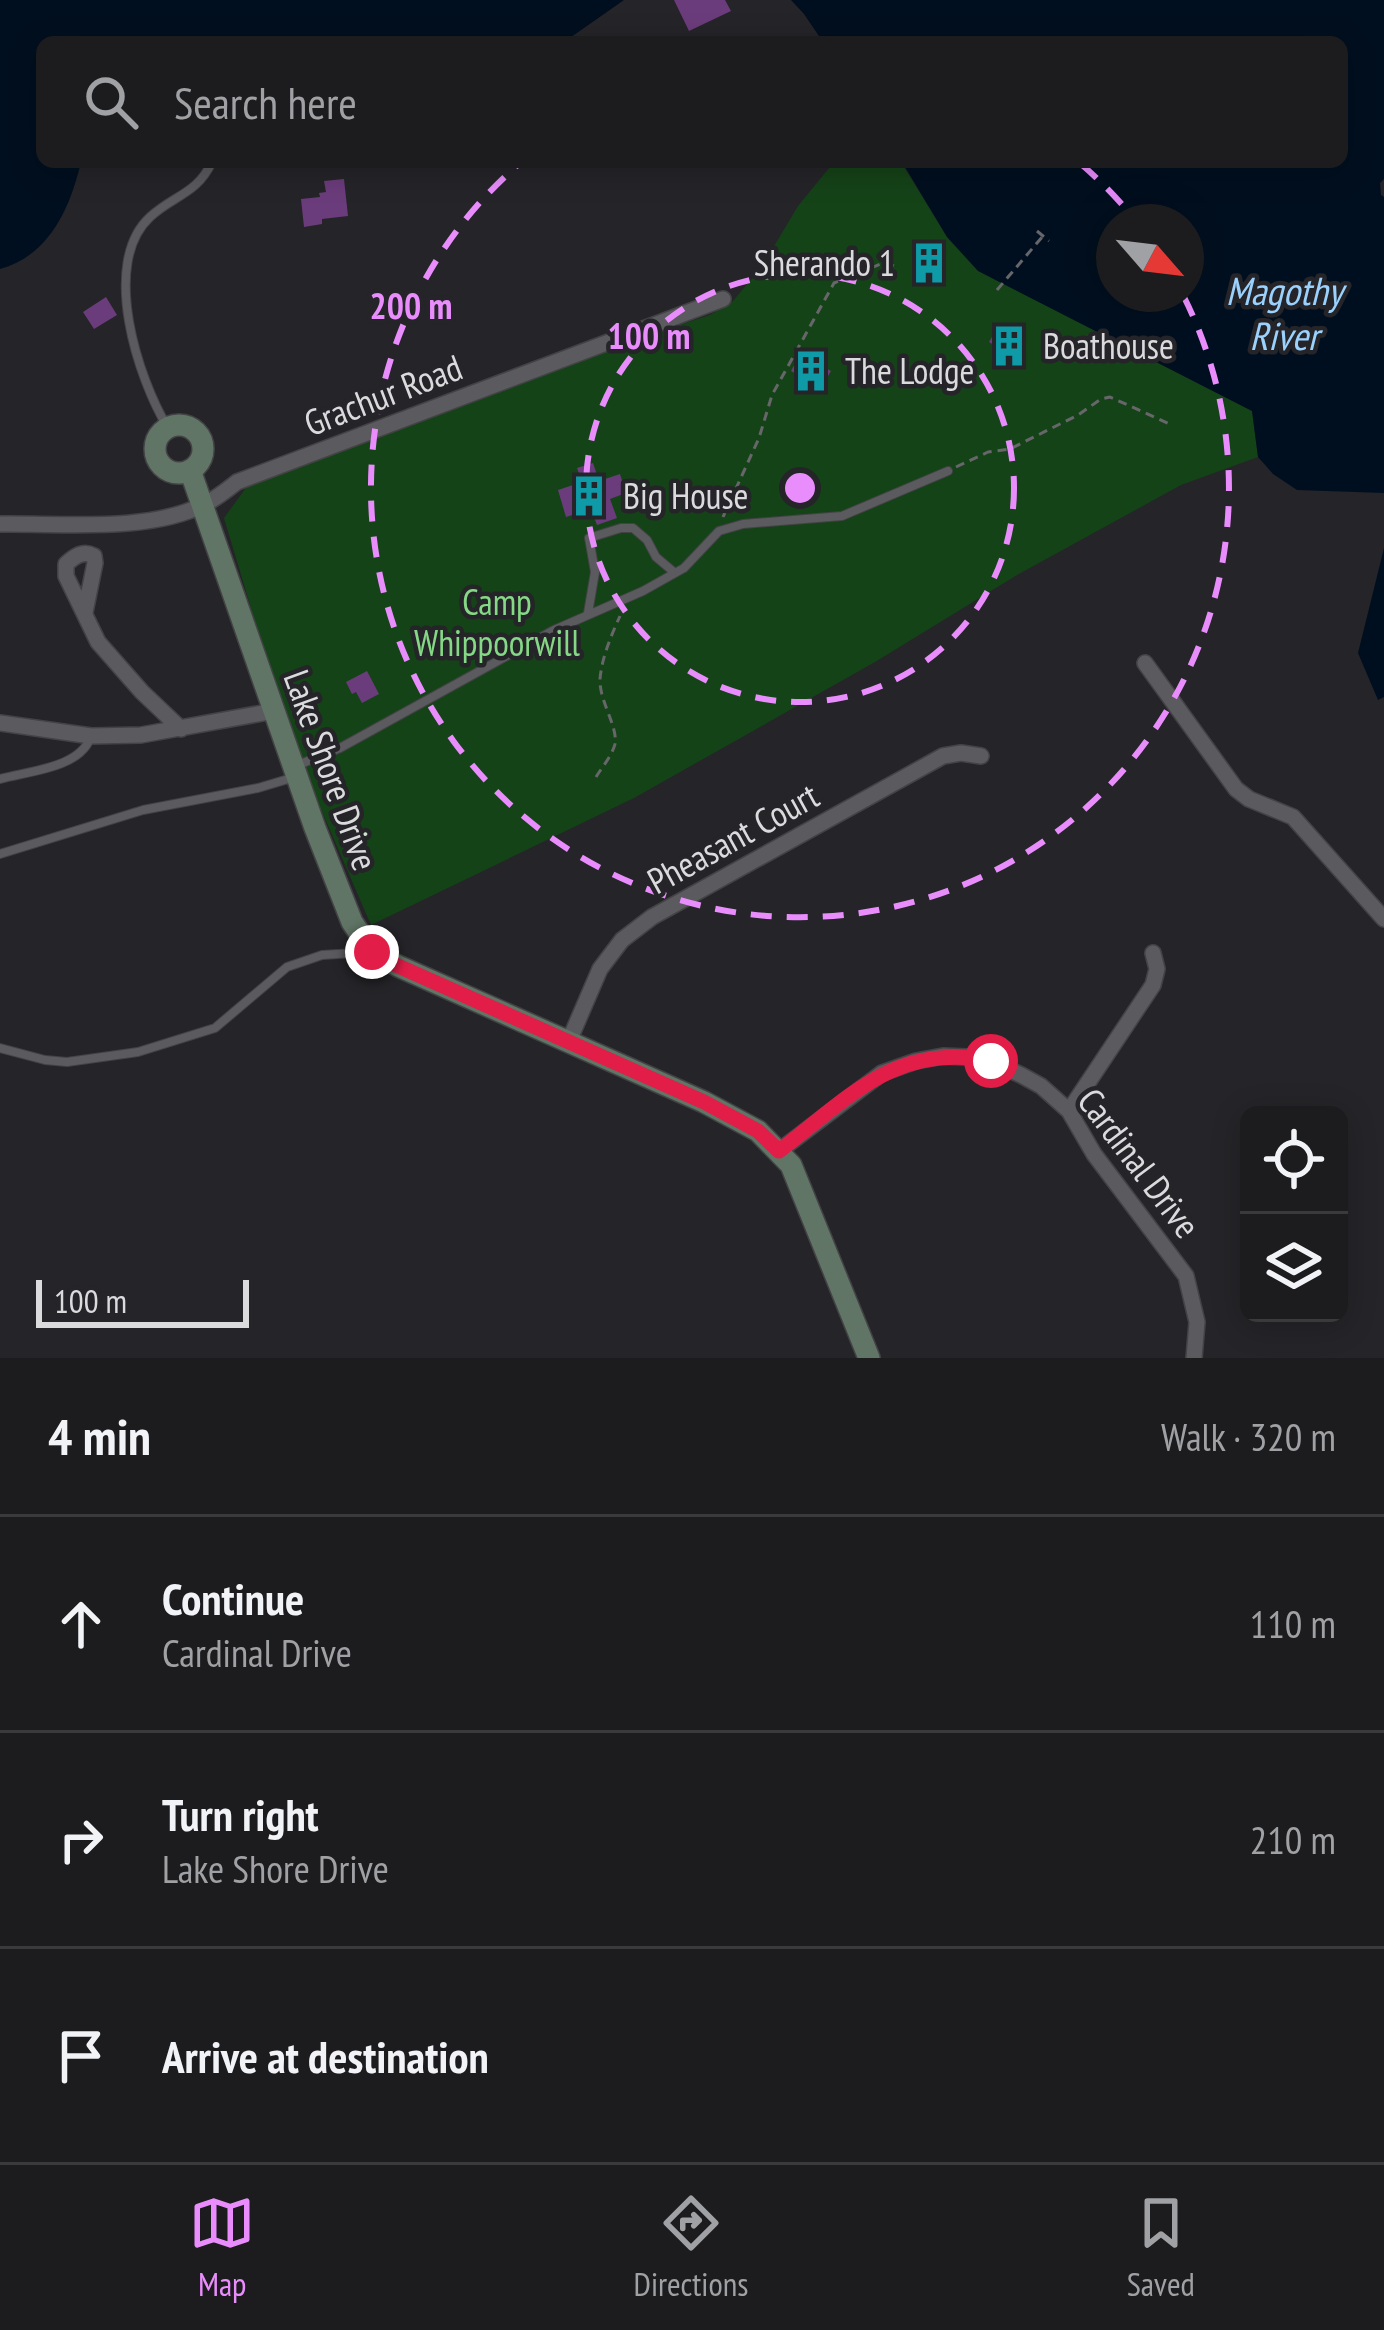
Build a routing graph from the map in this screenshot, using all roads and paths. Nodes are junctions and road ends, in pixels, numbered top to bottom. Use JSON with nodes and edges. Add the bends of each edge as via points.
{"nodes":[{"id":1,"x":208,"y":168,"type":"edge"},
{"id":2,"x":1037,"y":231,"type":"dead end"},
{"id":3,"x":1043,"y":236,"type":"junction"},
{"id":4,"x":1049,"y":241,"type":"dead end"},
{"id":5,"x":899,"y":267,"type":"dead end"},
{"id":6,"x":997,"y":290,"type":"dead end"},
{"id":7,"x":723,"y":299,"type":"dead end"},
{"id":8,"x":1172,"y":425,"type":"dead end"},
{"id":9,"x":168,"y":428,"type":"junction"},
{"id":10,"x":190,"y":470,"type":"junction"},
{"id":11,"x":948,"y":471,"type":"joint"},
{"id":12,"x":203,"y":505,"type":"junction"},
{"id":13,"x":0,"y":524,"type":"edge"},
{"id":14,"x":711,"y":540,"type":"junction"},
{"id":15,"x":675,"y":573,"type":"junction"},
{"id":16,"x":628,"y":598,"type":"junction"},
{"id":17,"x":85,"y":612,"type":"dead end"},
{"id":18,"x":587,"y":615,"type":"junction"},
{"id":19,"x":1145,"y":663,"type":"dead end"},
{"id":20,"x":274,"y":711,"type":"junction"},
{"id":21,"x":0,"y":723,"type":"edge"},
{"id":22,"x":181,"y":729,"type":"junction"},
{"id":23,"x":91,"y":736,"type":"junction"},
{"id":24,"x":981,"y":756,"type":"dead end"},
{"id":25,"x":296,"y":771,"type":"junction"},
{"id":26,"x":596,"y":777,"type":"dead end"},
{"id":27,"x":0,"y":779,"type":"edge"},
{"id":28,"x":0,"y":854,"type":"edge"},
{"id":29,"x":1384,"y":919,"type":"edge"},
{"id":30,"x":372,"y":952,"type":"junction"},
{"id":31,"x":1153,"y":952,"type":"dead end"},
{"id":32,"x":569,"y":1041,"type":"junction"},
{"id":33,"x":0,"y":1048,"type":"edge"},
{"id":34,"x":1069,"y":1111,"type":"junction"},
{"id":35,"x":779,"y":1151,"type":"junction"},
{"id":36,"x":869,"y":1358,"type":"edge"},
{"id":37,"x":1194,"y":1358,"type":"edge"}],
"edges":[{"from":1,"to":9,"type":"lane","via":[[196,187],[144,224],[125,273],[134,341]]},
{"from":2,"to":3,"type":"path"},
{"from":3,"to":4,"type":"path"},
{"from":3,"to":6,"type":"path"},
{"from":5,"to":14,"type":"path","via":[[883,262],[834,284],[772,395]]},
{"from":7,"to":12,"type":"street","name":"Grachur Road","via":[[237,482]]},
{"from":8,"to":11,"type":"path","via":[[1110,397]]},
{"from":9,"to":10,"type":"street","name":"Lake Shore Drive","via":[[155,448],[160,463]]},
{"from":9,"to":10,"type":"street","name":"Lake Shore Drive","via":[[183,425],[200,438],[200,460]]},
{"from":10,"to":12,"type":"street","name":"Lake Shore Drive"},
{"from":11,"to":14,"type":"lane","via":[[842,516],[742,524]]},
{"from":12,"to":13,"type":"street","via":[[124,523]]},
{"from":12,"to":20,"type":"street","name":"Lake Shore Drive"},
{"from":14,"to":15,"type":"lane"},
{"from":15,"to":16,"type":"lane"},
{"from":15,"to":18,"type":"lane","via":[[633,528],[589,538],[595,572]]},
{"from":16,"to":18,"type":"lane"},
{"from":16,"to":26,"type":"path","via":[[606,647],[600,683],[616,737]]},
{"from":17,"to":22,"type":"street","via":[[98,642]]},
{"from":18,"to":25,"type":"lane"},
{"from":19,"to":29,"type":"street","via":[[1236,789],[1293,818]]},
{"from":20,"to":22,"type":"street"},
{"from":20,"to":25,"type":"street","name":"Lake Shore Drive"},
{"from":21,"to":23,"type":"street"},
{"from":22,"to":23,"type":"street"},
{"from":23,"to":27,"type":"lane","via":[[72,759]]},
{"from":24,"to":32,"type":"street","name":"Pheasant Court","via":[[943,756],[652,917],[600,969]]},
{"from":25,"to":28,"type":"lane"},
{"from":25,"to":30,"type":"street","name":"Lake Shore Drive","via":[[352,922]]},
{"from":30,"to":32,"type":"street"},
{"from":30,"to":33,"type":"lane","via":[[287,968],[215,1028],[138,1052],[67,1062]]},
{"from":31,"to":34,"type":"street","via":[[1153,985]]},
{"from":32,"to":35,"type":"street","via":[[733,1116]]},
{"from":34,"to":35,"type":"street","name":"Cardinal Drive","via":[[991,1061],[943,1056],[882,1073]]},
{"from":34,"to":37,"type":"street","name":"Cardinal Drive","via":[[1186,1276],[1197,1322]]},
{"from":35,"to":36,"type":"street"}]}
